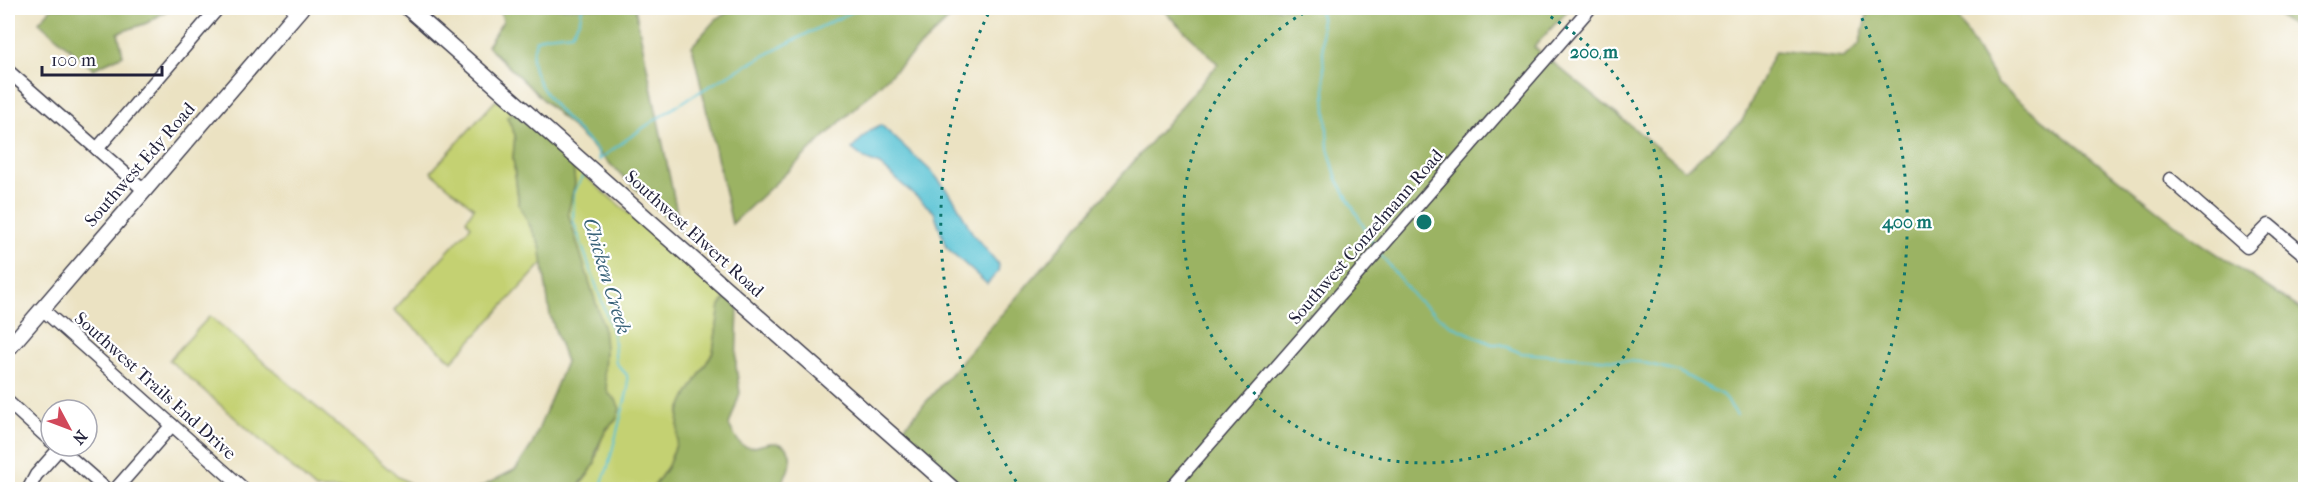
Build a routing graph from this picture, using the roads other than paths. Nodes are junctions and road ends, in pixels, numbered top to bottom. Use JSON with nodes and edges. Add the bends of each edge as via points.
{"nodes":[{"id":1,"x":218,"y":8,"type":"edge"},
{"id":2,"x":301,"y":8,"type":"edge"},
{"id":3,"x":408,"y":8,"type":"edge"},
{"id":4,"x":1590,"y":8,"type":"edge"},
{"id":5,"x":9,"y":75,"type":"edge"},
{"id":6,"x":97,"y":149,"type":"junction"},
{"id":7,"x":2170,"y":178,"type":"dead end"},
{"id":8,"x":144,"y":190,"type":"junction"},
{"id":9,"x":2306,"y":256,"type":"edge"},
{"id":10,"x":42,"y":309,"type":"junction"},
{"id":11,"x":8,"y":349,"type":"edge"},
{"id":12,"x":8,"y":402,"type":"edge"},
{"id":13,"x":172,"y":425,"type":"junction"},
{"id":14,"x":39,"y":430,"type":"edge"},
{"id":15,"x":47,"y":458,"type":"edge"},
{"id":16,"x":71,"y":458,"type":"edge"},
{"id":17,"x":28,"y":489,"type":"edge"},
{"id":18,"x":107,"y":489,"type":"edge"},
{"id":19,"x":115,"y":489,"type":"edge"},
{"id":20,"x":245,"y":489,"type":"edge"},
{"id":21,"x":954,"y":489,"type":"edge"},
{"id":22,"x":1169,"y":489,"type":"edge"}],
"edges":[{"from":1,"to":6,"type":"street"},
{"from":2,"to":8,"type":"main road","name":"Southwest Edy Road"},
{"from":3,"to":21,"type":"main road","name":"Southwest Elwert Road"},
{"from":4,"to":22,"type":"street","name":"Southwest Conzelmann Road"},
{"from":5,"to":6,"type":"street"},
{"from":6,"to":8,"type":"street"},
{"from":7,"to":9,"type":"street","via":[[2247,247],[2269,225]]},
{"from":8,"to":10,"type":"main road","name":"Southwest Edy Road"},
{"from":10,"to":11,"type":"main road","name":"Southwest Edy Road"},
{"from":10,"to":13,"type":"street","name":"Southwest Trails End Drive"},
{"from":12,"to":14,"type":"street"},
{"from":13,"to":19,"type":"street"},
{"from":13,"to":20,"type":"street","name":"Southwest Trails End Drive"},
{"from":15,"to":17,"type":"street"},
{"from":16,"to":18,"type":"street"}]}
